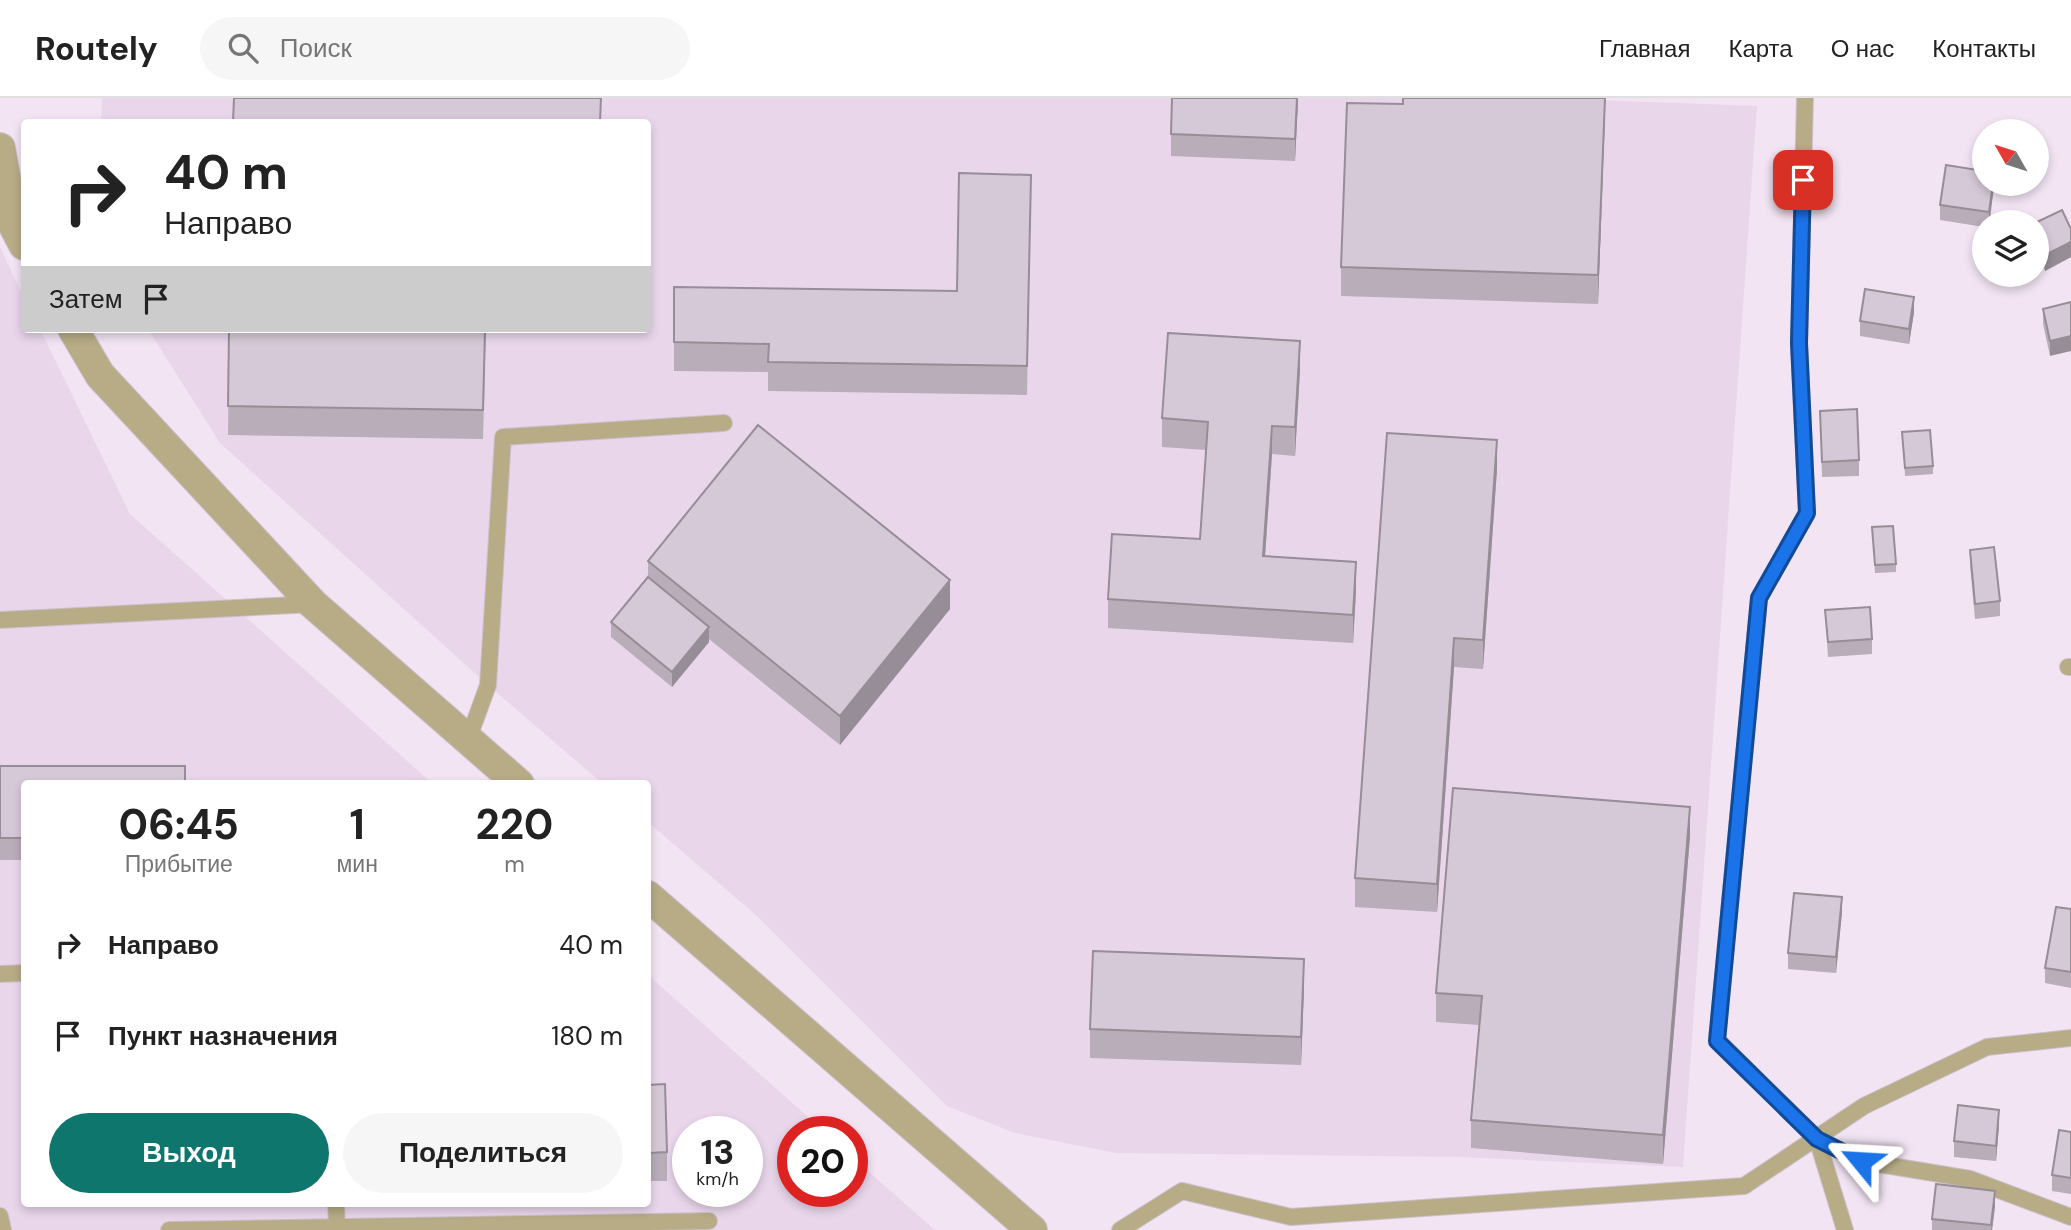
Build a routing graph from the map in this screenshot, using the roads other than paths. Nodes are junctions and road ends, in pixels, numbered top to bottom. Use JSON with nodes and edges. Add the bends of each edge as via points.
{"nodes":[{"id":1,"x":1805,"y":98,"type":"edge"},
{"id":2,"x":0,"y":148,"type":"edge"},
{"id":3,"x":21,"y":240,"type":"edge"},
{"id":4,"x":75,"y":333,"type":"edge"},
{"id":5,"x":724,"y":424,"type":"dead end"},
{"id":6,"x":313,"y":604,"type":"junction"},
{"id":7,"x":0,"y":620,"type":"edge"},
{"id":8,"x":468,"y":740,"type":"junction"},
{"id":9,"x":514,"y":780,"type":"edge"},
{"id":10,"x":651,"y":898,"type":"edge"},
{"id":11,"x":21,"y":973,"type":"edge"},
{"id":12,"x":0,"y":974,"type":"edge"},
{"id":13,"x":2071,"y":1038,"type":"edge"},
{"id":14,"x":1817,"y":1139,"type":"junction"},
{"id":15,"x":336,"y":1207,"type":"edge"},
{"id":16,"x":0,"y":1216,"type":"edge"},
{"id":17,"x":2071,"y":1217,"type":"edge"},
{"id":18,"x":709,"y":1221,"type":"dead end"},
{"id":19,"x":1295,"y":1223,"type":"edge"},
{"id":20,"x":337,"y":1227,"type":"junction"},
{"id":21,"x":3,"y":1230,"type":"edge"},
{"id":22,"x":169,"y":1230,"type":"edge"},
{"id":23,"x":1032,"y":1230,"type":"edge"},
{"id":24,"x":1120,"y":1230,"type":"edge"},
{"id":25,"x":1845,"y":1230,"type":"edge"}],
"edges":[{"from":1,"to":14,"type":"lane","via":[[1799,343],[1807,513],[1759,598],[1717,1041]]},
{"from":2,"to":3,"type":"street","via":[[13,226]]},
{"from":4,"to":6,"type":"street","via":[[100,376]]},
{"from":5,"to":8,"type":"lane","via":[[503,437],[488,685]]},
{"from":6,"to":7,"type":"lane"},
{"from":6,"to":8,"type":"street"},
{"from":8,"to":9,"type":"street"},
{"from":10,"to":23,"type":"street"},
{"from":11,"to":12,"type":"lane"},
{"from":13,"to":14,"type":"lane","via":[[1987,1047],[1864,1106]]},
{"from":14,"to":17,"type":"lane","via":[[1861,1161],[1970,1179]]},
{"from":14,"to":19,"type":"lane","via":[[1744,1186]]},
{"from":14,"to":25,"type":"lane"},
{"from":15,"to":20,"type":"lane"},
{"from":16,"to":21,"type":"lane"},
{"from":18,"to":20,"type":"lane"},
{"from":19,"to":24,"type":"lane","via":[[1182,1191]]},
{"from":20,"to":22,"type":"lane"}]}
